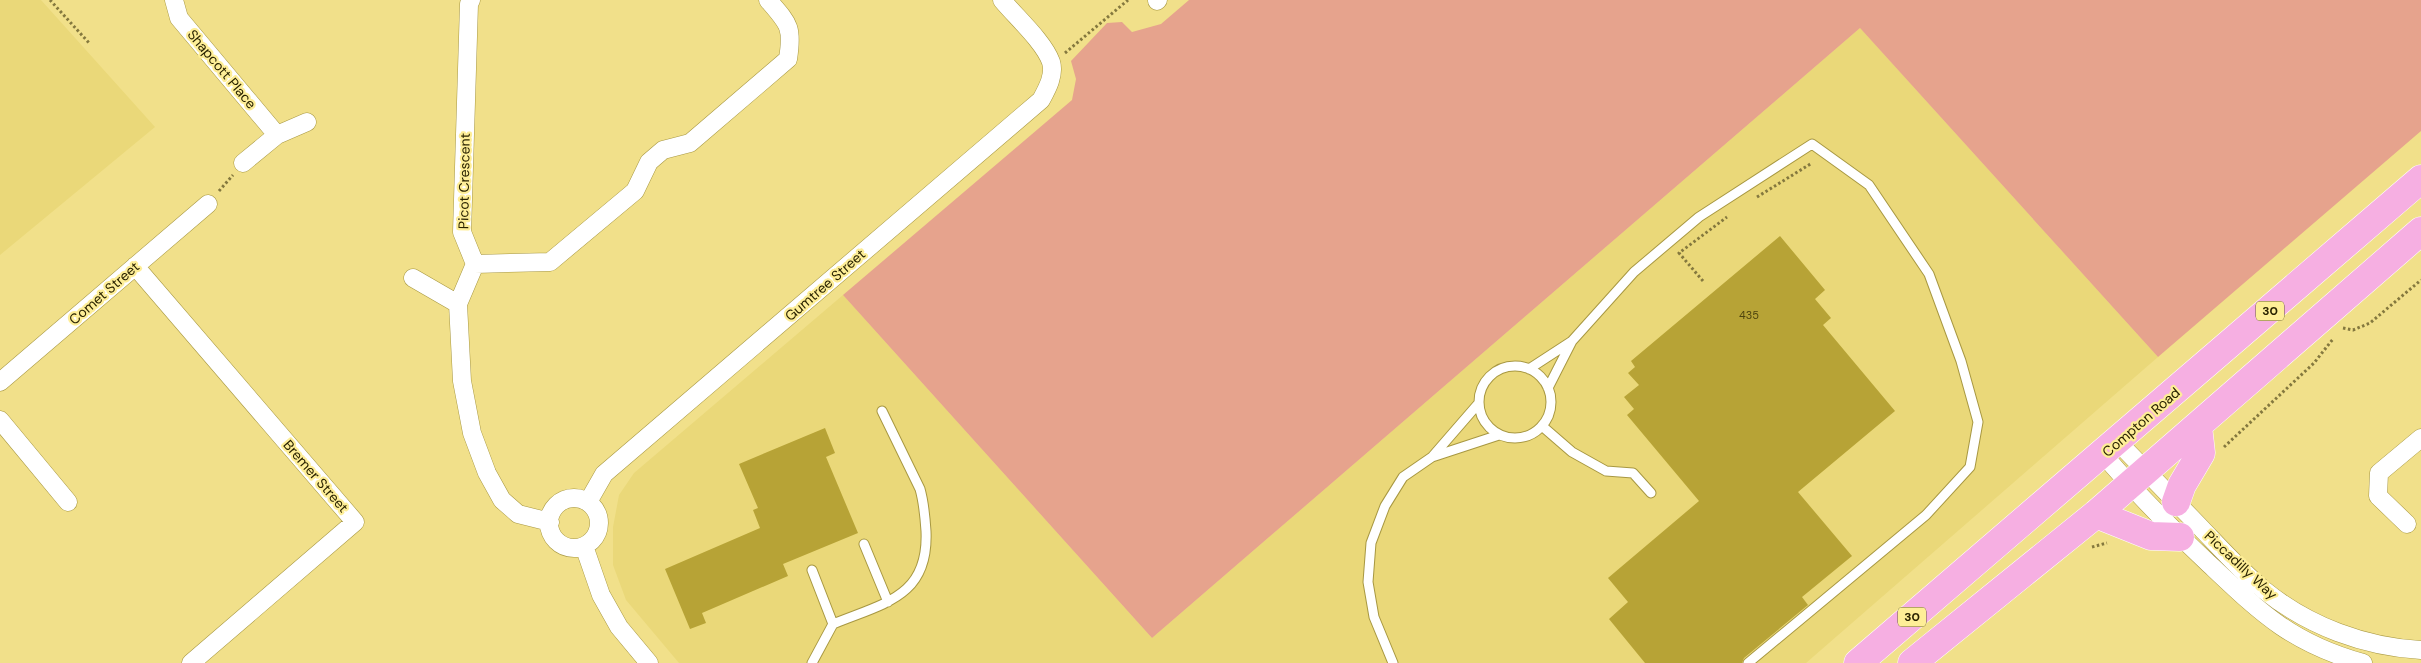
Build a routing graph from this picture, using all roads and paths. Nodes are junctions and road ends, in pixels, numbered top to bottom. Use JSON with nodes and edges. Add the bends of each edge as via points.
{"nodes":[{"id":1,"x":50,"y":0,"type":"edge"},
{"id":2,"x":174,"y":0,"type":"edge"},
{"id":3,"x":768,"y":0,"type":"edge"},
{"id":4,"x":1002,"y":0,"type":"edge"},
{"id":5,"x":1128,"y":0,"type":"edge"},
{"id":6,"x":469,"y":1,"type":"edge"},
{"id":7,"x":90,"y":44,"type":"dead end"},
{"id":8,"x":1052,"y":64,"type":"junction"},
{"id":9,"x":307,"y":122,"type":"dead end"},
{"id":10,"x":278,"y":135,"type":"junction"},
{"id":11,"x":1812,"y":162,"type":"dead end"},
{"id":12,"x":243,"y":163,"type":"joint"},
{"id":13,"x":2421,"y":179,"type":"edge"},
{"id":14,"x":1752,"y":201,"type":"dead end"},
{"id":15,"x":208,"y":204,"type":"joint"},
{"id":16,"x":1728,"y":216,"type":"dead end"},
{"id":17,"x":2421,"y":231,"type":"edge"},
{"id":18,"x":476,"y":264,"type":"junction"},
{"id":19,"x":135,"y":266,"type":"junction"},
{"id":20,"x":413,"y":278,"type":"dead end"},
{"id":21,"x":2421,"y":280,"type":"edge"},
{"id":22,"x":1703,"y":281,"type":"dead end"},
{"id":23,"x":458,"y":304,"type":"junction"},
{"id":24,"x":1572,"y":341,"type":"junction"},
{"id":25,"x":1529,"y":369,"type":"junction"},
{"id":26,"x":0,"y":382,"type":"edge"},
{"id":27,"x":1548,"y":388,"type":"junction"},
{"id":28,"x":1478,"y":404,"type":"junction"},
{"id":29,"x":882,"y":411,"type":"dead end"},
{"id":30,"x":0,"y":420,"type":"edge"},
{"id":31,"x":1542,"y":426,"type":"junction"},
{"id":32,"x":2198,"y":426,"type":"junction"},
{"id":33,"x":1499,"y":435,"type":"junction"},
{"id":34,"x":2421,"y":438,"type":"edge"},
{"id":35,"x":2111,"y":448,"type":"junction"},
{"id":36,"x":2218,"y":454,"type":"dead end"},
{"id":37,"x":1432,"y":457,"type":"junction"},
{"id":38,"x":2138,"y":478,"type":"junction"},
{"id":39,"x":1650,"y":493,"type":"dead end"},
{"id":40,"x":68,"y":502,"type":"dead end"},
{"id":41,"x":588,"y":502,"type":"junction"},
{"id":42,"x":2176,"y":502,"type":"junction"},
{"id":43,"x":2096,"y":514,"type":"junction"},
{"id":44,"x":550,"y":522,"type":"junction"},
{"id":45,"x":2407,"y":524,"type":"dead end"},
{"id":46,"x":2180,"y":537,"type":"junction"},
{"id":47,"x":864,"y":544,"type":"dead end"},
{"id":48,"x":584,"y":546,"type":"junction"},
{"id":49,"x":812,"y":570,"type":"dead end"},
{"id":50,"x":888,"y":602,"type":"junction"},
{"id":51,"x":833,"y":624,"type":"junction"},
{"id":52,"x":2421,"y":650,"type":"edge"},
{"id":53,"x":191,"y":663,"type":"edge"},
{"id":54,"x":649,"y":663,"type":"edge"},
{"id":55,"x":812,"y":663,"type":"edge"},
{"id":56,"x":1393,"y":663,"type":"edge"},
{"id":57,"x":1748,"y":663,"type":"edge"},
{"id":58,"x":1858,"y":663,"type":"edge"},
{"id":59,"x":1912,"y":663,"type":"edge"},
{"id":60,"x":2363,"y":663,"type":"edge"}],
"edges":[{"from":1,"to":7,"type":"path"},
{"from":2,"to":10,"type":"street","name":"Shapcott Place","via":[[179,18]]},
{"from":3,"to":18,"type":"street","via":[[787,22],[792,38],[788,59],[690,143],[663,150],[649,162],[636,191],[550,262]]},
{"from":4,"to":8,"type":"street"},
{"from":5,"to":8,"type":"path"},
{"from":6,"to":18,"type":"street","name":"Picot Crescent","via":[[462,232]]},
{"from":8,"to":41,"type":"street","name":"Gumtree Street","via":[[1050,83],[1041,100],[604,474]]},
{"from":9,"to":10,"type":"street"},
{"from":10,"to":12,"type":"street"},
{"from":11,"to":14,"type":"path"},
{"from":12,"to":15,"type":"path"},
{"from":13,"to":35,"type":"main road","name":"Compton Road","number":"30"},
{"from":15,"to":19,"type":"street","name":"Comet Street"},
{"from":16,"to":22,"type":"path","via":[[1679,254]]},
{"from":17,"to":32,"type":"main road","number":"30"},
{"from":18,"to":23,"type":"street"},
{"from":19,"to":26,"type":"street","name":"Comet Street"},
{"from":19,"to":53,"type":"street","name":"Bremer Street","via":[[355,522]]},
{"from":20,"to":23,"type":"street"},
{"from":21,"to":36,"type":"path","via":[[2370,324],[2353,330],[2342,328],[2314,363],[2227,442]]},
{"from":23,"to":44,"type":"street","via":[[462,381],[472,433],[487,474],[502,500],[518,514]]},
{"from":24,"to":25,"type":"lane"},
{"from":24,"to":27,"type":"lane"},
{"from":24,"to":57,"type":"lane","via":[[1634,272],[1668,241],[1699,217],[1812,144],[1869,184],[1929,274],[1961,360],[1978,422],[1970,467],[1926,514]]},
{"from":25,"to":27,"type":"lane","via":[[1543,379]]},
{"from":25,"to":28,"type":"lane","via":[[1516,366],[1496,371],[1483,385]]},
{"from":27,"to":31,"type":"lane","via":[[1551,407]]},
{"from":28,"to":33,"type":"lane","via":[[1488,428]]},
{"from":28,"to":37,"type":"lane"},
{"from":29,"to":50,"type":"lane","via":[[920,489],[927,545],[920,574]]},
{"from":30,"to":40,"type":"street"},
{"from":31,"to":33,"type":"lane","via":[[1522,438]]},
{"from":31,"to":39,"type":"lane","via":[[1572,452],[1606,471],[1633,473]]},
{"from":32,"to":38,"type":"main road","number":"30"},
{"from":32,"to":42,"type":"main road","via":[[2200,453]]},
{"from":33,"to":37,"type":"lane"},
{"from":34,"to":45,"type":"street","via":[[2379,473],[2378,496]]},
{"from":35,"to":38,"type":"street","name":"Piccadilly Way"},
{"from":35,"to":58,"type":"main road","name":"Compton Road","number":"30"},
{"from":37,"to":56,"type":"lane","via":[[1403,477],[1385,506],[1372,543],[1368,582],[1373,608]]},
{"from":38,"to":42,"type":"street","name":"Piccadilly Way"},
{"from":38,"to":43,"type":"main road","number":"30"},
{"from":38,"to":46,"type":"street","name":"Piccadilly Way"},
{"from":41,"to":44,"type":"street","via":[[576,498],[561,502],[555,507]]},
{"from":41,"to":48,"type":"street","via":[[595,509],[599,524],[594,538]]},
{"from":42,"to":52,"type":"street","name":"Piccadilly Way","via":[[2263,590],[2290,609],[2356,639]]},
{"from":43,"to":46,"type":"main road","via":[[2151,536]]},
{"from":43,"to":59,"type":"main road","number":"30"},
{"from":44,"to":48,"type":"street","via":[[559,542],[573,548]]},
{"from":46,"to":60,"type":"street","name":"Piccadilly Way","via":[[2272,622],[2324,649]]},
{"from":47,"to":50,"type":"lane"},
{"from":48,"to":54,"type":"street","via":[[601,595],[614,619]]},
{"from":49,"to":51,"type":"lane"},
{"from":50,"to":51,"type":"lane"},
{"from":51,"to":55,"type":"lane"}]}
